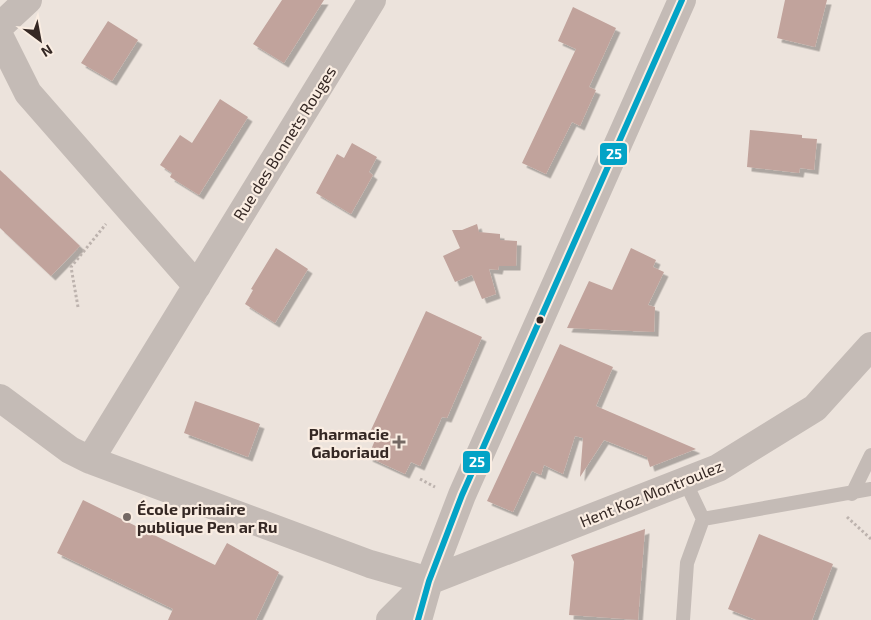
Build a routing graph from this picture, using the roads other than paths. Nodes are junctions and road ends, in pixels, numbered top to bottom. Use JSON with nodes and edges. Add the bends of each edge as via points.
{"nodes":[{"id":1,"x":28,"y":0,"type":"edge"},
{"id":2,"x":372,"y":0,"type":"edge"},
{"id":3,"x":682,"y":0,"type":"edge"},
{"id":4,"x":0,"y":26,"type":"edge"},
{"id":5,"x":0,"y":37,"type":"edge"},
{"id":6,"x":197,"y":286,"type":"junction"},
{"id":7,"x":871,"y":346,"type":"edge"},
{"id":8,"x":0,"y":398,"type":"edge"},
{"id":9,"x":871,"y":455,"type":"edge"},
{"id":10,"x":90,"y":460,"type":"junction"},
{"id":11,"x":685,"y":481,"type":"junction"},
{"id":12,"x":871,"y":489,"type":"edge"},
{"id":13,"x":852,"y":494,"type":"junction"},
{"id":14,"x":703,"y":519,"type":"junction"},
{"id":15,"x":429,"y":581,"type":"junction"},
{"id":16,"x":390,"y":620,"type":"edge"},
{"id":17,"x":418,"y":620,"type":"edge"},
{"id":18,"x":683,"y":620,"type":"edge"}],
"edges":[{"from":1,"to":4,"type":"street"},
{"from":2,"to":6,"type":"street","name":"Rue des Bonnets Rouges"},
{"from":3,"to":15,"type":"street","via":[[462,495]]},
{"from":5,"to":6,"type":"street","via":[[28,93]]},
{"from":6,"to":10,"type":"street","name":"Rue des Bonnets Rouges"},
{"from":7,"to":11,"type":"street","name":"Hent Koz Montroulez","via":[[815,408],[718,468]]},
{"from":8,"to":10,"type":"street","via":[[70,450]]},
{"from":9,"to":13,"type":"lane"},
{"from":10,"to":15,"type":"street","via":[[370,564]]},
{"from":11,"to":14,"type":"lane"},
{"from":11,"to":15,"type":"street","name":"Hent Koz Montroulez"},
{"from":12,"to":13,"type":"lane"},
{"from":13,"to":14,"type":"lane"},
{"from":14,"to":18,"type":"lane","via":[[687,563]]},
{"from":15,"to":16,"type":"street"},
{"from":15,"to":17,"type":"street"}]}
